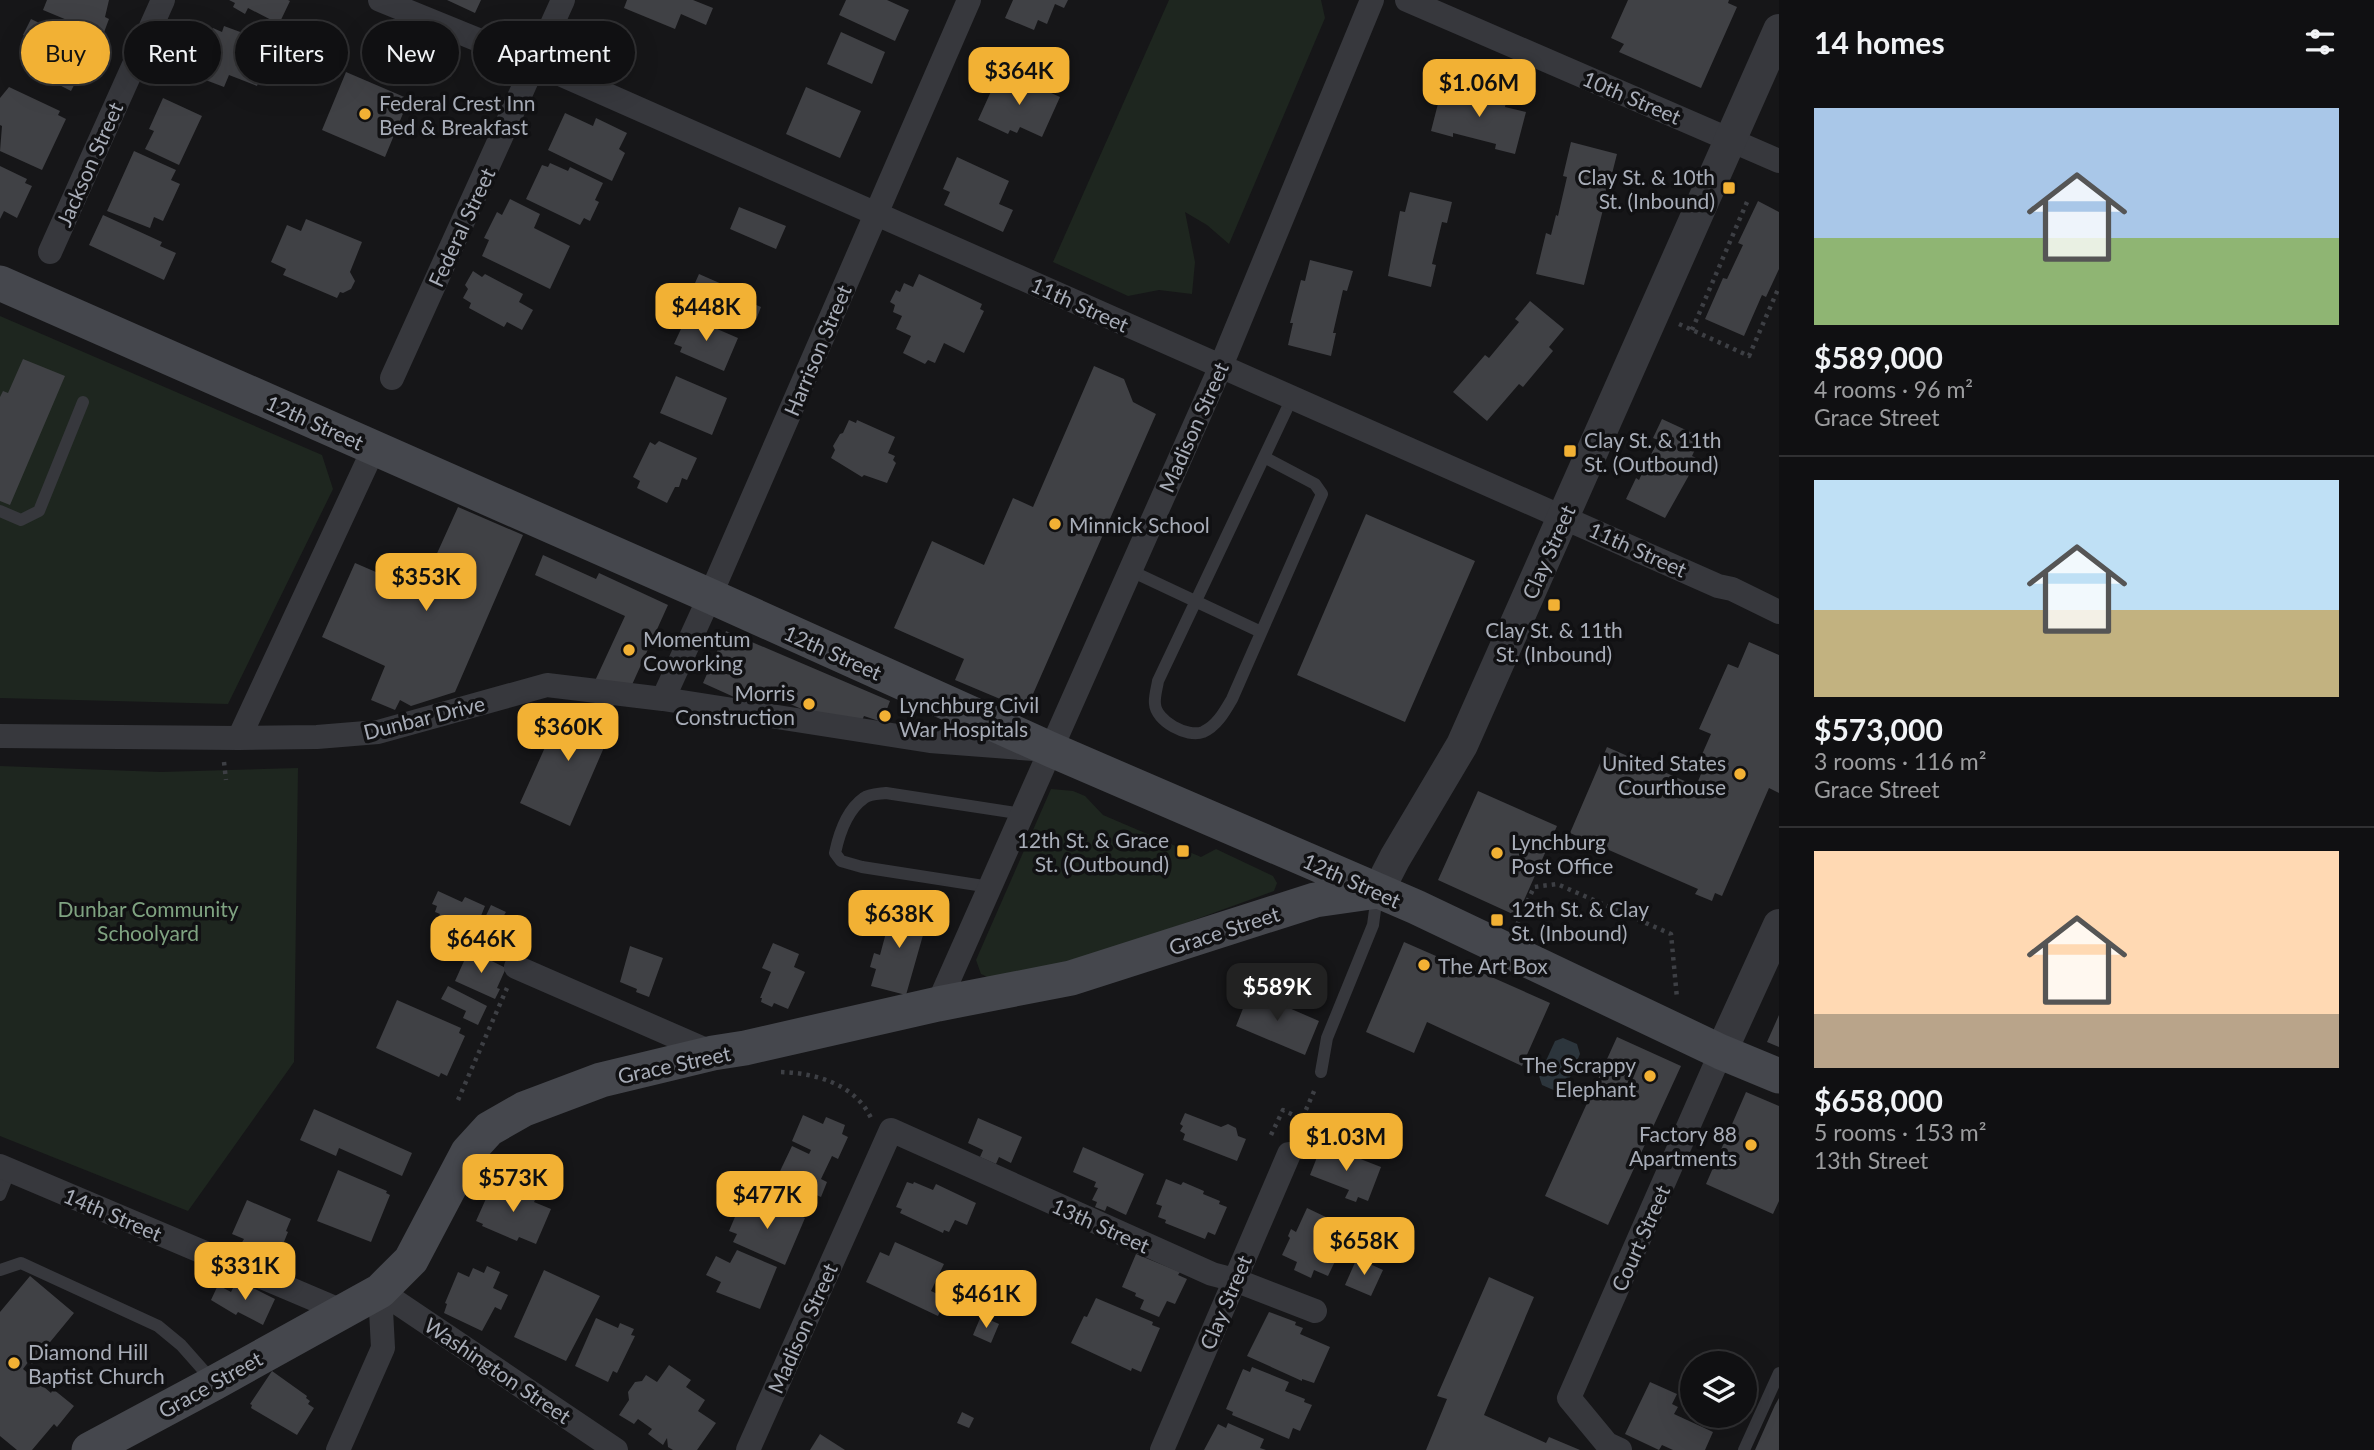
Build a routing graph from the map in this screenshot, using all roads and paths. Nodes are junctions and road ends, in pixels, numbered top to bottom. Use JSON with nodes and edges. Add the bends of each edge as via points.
{"nodes":[{"id":1,"x":163,"y":0,"type":"edge"},
{"id":2,"x":380,"y":0,"type":"edge"},
{"id":3,"x":564,"y":0,"type":"edge"},
{"id":4,"x":969,"y":0,"type":"edge"},
{"id":5,"x":1372,"y":0,"type":"edge"},
{"id":6,"x":1407,"y":0,"type":"edge"},
{"id":7,"x":554,"y":21,"type":"edge"},
{"id":8,"x":1779,"y":30,"type":"edge"},
{"id":9,"x":473,"y":38,"type":"edge"},
{"id":10,"x":525,"y":84,"type":"edge"},
{"id":11,"x":582,"y":84,"type":"edge"},
{"id":12,"x":1730,"y":139,"type":"junction"},
{"id":13,"x":1779,"y":161,"type":"edge"},
{"id":14,"x":1747,"y":202,"type":"dead end"},
{"id":15,"x":876,"y":214,"type":"junction"},
{"id":16,"x":50,"y":252,"type":"dead end"},
{"id":17,"x":0,"y":283,"type":"edge"},
{"id":18,"x":1779,"y":288,"type":"edge"},
{"id":19,"x":1675,"y":322,"type":"dead end"},
{"id":20,"x":1692,"y":330,"type":"junction"},
{"id":21,"x":1221,"y":366,"type":"junction"},
{"id":22,"x":392,"y":378,"type":"dead end"},
{"id":23,"x":1292,"y":398,"type":"junction"},
{"id":24,"x":83,"y":402,"type":"dead end"},
{"id":25,"x":374,"y":448,"type":"junction"},
{"id":26,"x":1264,"y":457,"type":"junction"},
{"id":27,"x":0,"y":511,"type":"edge"},
{"id":28,"x":1564,"y":516,"type":"junction"},
{"id":29,"x":1129,"y":570,"type":"junction"},
{"id":30,"x":710,"y":596,"type":"junction"},
{"id":31,"x":1196,"y":601,"type":"junction"},
{"id":32,"x":1779,"y":612,"type":"edge"},
{"id":33,"x":1261,"y":632,"type":"junction"},
{"id":34,"x":663,"y":699,"type":"junction"},
{"id":35,"x":0,"y":736,"type":"edge"},
{"id":36,"x":239,"y":738,"type":"junction"},
{"id":37,"x":1052,"y":751,"type":"junction"},
{"id":38,"x":223,"y":762,"type":"dead end"},
{"id":39,"x":226,"y":780,"type":"dead end"},
{"id":40,"x":1023,"y":814,"type":"junction"},
{"id":41,"x":990,"y":887,"type":"junction"},
{"id":42,"x":1378,"y":891,"type":"junction"},
{"id":43,"x":1517,"y":925,"type":"dead end"},
{"id":44,"x":1779,"y":925,"type":"edge"},
{"id":45,"x":516,"y":967,"type":"dead end"},
{"id":46,"x":505,"y":992,"type":"dead end"},
{"id":47,"x":1677,"y":998,"type":"dead end"},
{"id":48,"x":938,"y":1004,"type":"junction"},
{"id":49,"x":1721,"y":1052,"type":"junction"},
{"id":50,"x":713,"y":1053,"type":"junction"},
{"id":51,"x":778,"y":1072,"type":"dead end"},
{"id":52,"x":1779,"y":1076,"type":"edge"},
{"id":53,"x":1320,"y":1077,"type":"joint"},
{"id":54,"x":458,"y":1100,"type":"dead end"},
{"id":55,"x":1301,"y":1119,"type":"junction"},
{"id":56,"x":882,"y":1126,"type":"junction"},
{"id":57,"x":1270,"y":1137,"type":"dead end"},
{"id":58,"x":1298,"y":1154,"type":"joint"},
{"id":59,"x":5,"y":1168,"type":"edge"},
{"id":60,"x":0,"y":1195,"type":"edge"},
{"id":61,"x":0,"y":1270,"type":"edge"},
{"id":62,"x":1235,"y":1280,"type":"junction"},
{"id":63,"x":380,"y":1291,"type":"junction"},
{"id":64,"x":342,"y":1311,"type":"junction"},
{"id":65,"x":1315,"y":1311,"type":"dead end"},
{"id":66,"x":1779,"y":1373,"type":"edge"},
{"id":67,"x":214,"y":1383,"type":"junction"},
{"id":68,"x":89,"y":1450,"type":"edge"},
{"id":69,"x":338,"y":1450,"type":"edge"},
{"id":70,"x":616,"y":1450,"type":"edge"},
{"id":71,"x":748,"y":1450,"type":"edge"},
{"id":72,"x":1161,"y":1450,"type":"edge"},
{"id":73,"x":1620,"y":1450,"type":"edge"},
{"id":74,"x":1744,"y":1450,"type":"edge"}],
"edges":[{"from":1,"to":16,"type":"street","name":"Jackson Street"},
{"from":2,"to":9,"type":"street","name":"11th Street"},
{"from":3,"to":7,"type":"street","name":"Federal Street"},
{"from":4,"to":15,"type":"street","name":"Harrison Street"},
{"from":5,"to":21,"type":"street","name":"Madison Street"},
{"from":6,"to":12,"type":"street","name":"10th Street"},
{"from":8,"to":12,"type":"street","name":"Clay Street"},
{"from":10,"to":22,"type":"street","name":"Federal Street"},
{"from":11,"to":15,"type":"street","name":"11th Street"},
{"from":12,"to":13,"type":"street","name":"10th Street"},
{"from":12,"to":28,"type":"street","name":"Clay Street"},
{"from":14,"to":20,"type":"path"},
{"from":15,"to":21,"type":"street","name":"11th Street"},
{"from":15,"to":30,"type":"street","name":"Harrison Street"},
{"from":17,"to":25,"type":"main road","name":"12th Street"},
{"from":18,"to":20,"type":"path","via":[[1749,356]]},
{"from":19,"to":20,"type":"path"},
{"from":21,"to":23,"type":"street","name":"11th Street"},
{"from":21,"to":29,"type":"street","name":"Madison Street"},
{"from":23,"to":26,"type":"lane"},
{"from":23,"to":28,"type":"street","name":"11th Street"},
{"from":24,"to":27,"type":"lane","via":[[38,511],[21,520]]},
{"from":25,"to":30,"type":"main road","name":"12th Street"},
{"from":25,"to":36,"type":"street"},
{"from":26,"to":31,"type":"lane"},
{"from":26,"to":33,"type":"lane","via":[[1315,484],[1322,494]]},
{"from":28,"to":32,"type":"street","name":"11th Street"},
{"from":28,"to":42,"type":"street","name":"Clay Street","via":[[1462,745]]},
{"from":29,"to":31,"type":"lane"},
{"from":29,"to":37,"type":"street","name":"Madison Street"},
{"from":30,"to":34,"type":"street","name":"Harrison Street"},
{"from":30,"to":37,"type":"main road","name":"12th Street"},
{"from":31,"to":33,"type":"lane"},
{"from":31,"to":33,"type":"lane","via":[[1158,681],[1154,705],[1161,718],[1188,734],[1203,732],[1219,721]]},
{"from":34,"to":36,"type":"street","name":"Dunbar Drive","via":[[547,685],[378,732]]},
{"from":34,"to":37,"type":"street","name":"Dunbar Drive","via":[[930,741]]},
{"from":35,"to":36,"type":"street","name":"Dunbar Drive"},
{"from":37,"to":40,"type":"street","name":"Madison Street"},
{"from":37,"to":42,"type":"main road","name":"12th Street"},
{"from":38,"to":39,"type":"path"},
{"from":40,"to":41,"type":"street","name":"Madison Street"},
{"from":40,"to":41,"type":"lane","via":[[886,793],[866,796],[852,810],[838,838],[835,853],[841,861]]},
{"from":41,"to":48,"type":"street","name":"Madison Street"},
{"from":42,"to":48,"type":"main road","name":"Grace Street","via":[[1315,900],[1071,978]]},
{"from":42,"to":49,"type":"main road","name":"12th Street"},
{"from":42,"to":53,"type":"lane","name":"Clay Street","via":[[1373,925],[1327,1038]]},
{"from":43,"to":47,"type":"path","via":[[1534,887],[1557,884],[1671,934]]},
{"from":44,"to":49,"type":"street","name":"Court Street"},
{"from":45,"to":50,"type":"street"},
{"from":46,"to":54,"type":"path"},
{"from":48,"to":50,"type":"main road","name":"Grace Street"},
{"from":49,"to":52,"type":"main road","name":"12th Street"},
{"from":49,"to":73,"type":"street","name":"Court Street","via":[[1569,1398],[1606,1444]]},
{"from":50,"to":63,"type":"main road","name":"Grace Street","via":[[601,1080],[524,1109],[488,1129],[468,1152],[411,1260]]},
{"from":51,"to":56,"type":"path","via":[[821,1077],[846,1091]]},
{"from":53,"to":55,"type":"path"},
{"from":55,"to":57,"type":"path","via":[[1283,1110]]},
{"from":55,"to":58,"type":"path","via":[[1321,1128]]},
{"from":56,"to":62,"type":"street","name":"13th Street","via":[[1212,1274]]},
{"from":56,"to":71,"type":"street","name":"Madison Street"},
{"from":58,"to":62,"type":"street","name":"Clay Street"},
{"from":59,"to":60,"type":"lane"},
{"from":59,"to":64,"type":"street","name":"14th Street"},
{"from":61,"to":67,"type":"lane","via":[[21,1263],[158,1326]]},
{"from":62,"to":65,"type":"street","name":"13th Street"},
{"from":62,"to":72,"type":"street","name":"Clay Street"},
{"from":63,"to":64,"type":"main road","name":"Grace Street"},
{"from":63,"to":69,"type":"street","via":[[383,1348]]},
{"from":63,"to":70,"type":"street","name":"Washington Street"},
{"from":64,"to":67,"type":"main road","name":"Grace Street"},
{"from":66,"to":74,"type":"lane"},
{"from":67,"to":68,"type":"main road","name":"Grace Street"}]}
